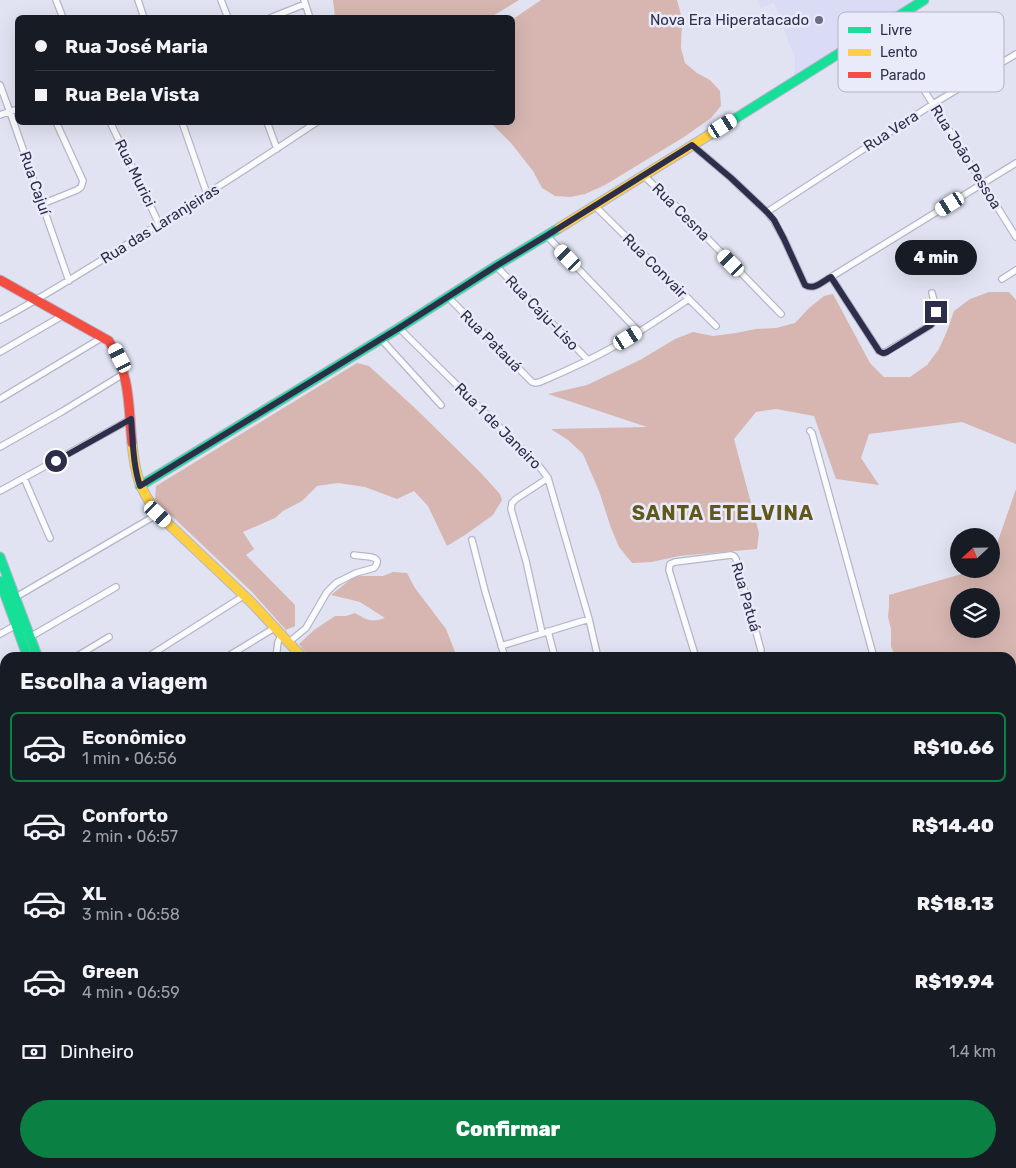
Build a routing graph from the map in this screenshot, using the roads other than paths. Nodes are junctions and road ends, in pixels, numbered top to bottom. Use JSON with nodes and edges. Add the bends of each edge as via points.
{"nodes":[{"id":1,"x":56,"y":0,"type":"edge"},
{"id":2,"x":138,"y":0,"type":"edge"},
{"id":3,"x":221,"y":0,"type":"edge"},
{"id":4,"x":924,"y":0,"type":"edge"},
{"id":5,"x":305,"y":2,"type":"edge"},
{"id":6,"x":906,"y":12,"type":"edge"},
{"id":7,"x":62,"y":15,"type":"edge"},
{"id":8,"x":143,"y":15,"type":"edge"},
{"id":9,"x":227,"y":15,"type":"edge"},
{"id":10,"x":277,"y":15,"type":"edge"},
{"id":11,"x":309,"y":15,"type":"edge"},
{"id":12,"x":1016,"y":54,"type":"edge"},
{"id":13,"x":838,"y":55,"type":"edge"},
{"id":14,"x":1004,"y":62,"type":"edge"},
{"id":15,"x":0,"y":85,"type":"edge"},
{"id":16,"x":925,"y":92,"type":"edge"},
{"id":17,"x":953,"y":92,"type":"edge"},
{"id":18,"x":933,"y":104,"type":"junction"},
{"id":19,"x":15,"y":110,"type":"edge"},
{"id":20,"x":10,"y":112,"type":"junction"},
{"id":21,"x":0,"y":116,"type":"edge"},
{"id":22,"x":57,"y":125,"type":"edge"},
{"id":23,"x":111,"y":125,"type":"edge"},
{"id":24,"x":183,"y":125,"type":"edge"},
{"id":25,"x":268,"y":125,"type":"edge"},
{"id":26,"x":312,"y":125,"type":"edge"},
{"id":27,"x":692,"y":145,"type":"junction"},
{"id":28,"x":277,"y":149,"type":"junction"},
{"id":29,"x":1016,"y":163,"type":"edge"},
{"id":30,"x":643,"y":175,"type":"junction"},
{"id":31,"x":983,"y":184,"type":"junction"},
{"id":32,"x":207,"y":194,"type":"junction"},
{"id":33,"x":42,"y":204,"type":"junction"},
{"id":34,"x":595,"y":206,"type":"junction"},
{"id":35,"x":767,"y":212,"type":"junction"},
{"id":36,"x":159,"y":224,"type":"junction"},
{"id":37,"x":546,"y":236,"type":"junction"},
{"id":38,"x":1016,"y":236,"type":"edge"},
{"id":39,"x":496,"y":266,"type":"junction"},
{"id":40,"x":1016,"y":270,"type":"edge"},
{"id":41,"x":831,"y":277,"type":"junction"},
{"id":42,"x":1002,"y":279,"type":"dead end"},
{"id":43,"x":0,"y":280,"type":"edge"},
{"id":44,"x":69,"y":281,"type":"junction"},
{"id":45,"x":932,"y":294,"type":"dead end"},
{"id":46,"x":448,"y":297,"type":"junction"},
{"id":47,"x":689,"y":299,"type":"junction"},
{"id":48,"x":36,"y":301,"type":"junction"},
{"id":49,"x":781,"y":314,"type":"dead end"},
{"id":50,"x":62,"y":316,"type":"junction"},
{"id":51,"x":0,"y":320,"type":"edge"},
{"id":52,"x":716,"y":326,"type":"dead end"},
{"id":53,"x":399,"y":328,"type":"junction"},
{"id":54,"x":639,"y":332,"type":"junction"},
{"id":55,"x":103,"y":338,"type":"junction"},
{"id":56,"x":381,"y":339,"type":"junction"},
{"id":57,"x":0,"y":352,"type":"edge"},
{"id":58,"x":588,"y":360,"type":"junction"},
{"id":59,"x":125,"y":373,"type":"junction"},
{"id":60,"x":0,"y":399,"type":"edge"},
{"id":61,"x":441,"y":405,"type":"dead end"},
{"id":62,"x":131,"y":419,"type":"junction"},
{"id":63,"x":810,"y":432,"type":"dead end"},
{"id":64,"x":0,"y":447,"type":"edge"},
{"id":65,"x":24,"y":478,"type":"junction"},
{"id":66,"x":548,"y":478,"type":"junction"},
{"id":67,"x":140,"y":486,"type":"junction"},
{"id":68,"x":0,"y":491,"type":"edge"},
{"id":69,"x":158,"y":514,"type":"junction"},
{"id":70,"x":50,"y":538,"type":"dead end"},
{"id":71,"x":472,"y":540,"type":"dead end"},
{"id":72,"x":354,"y":555,"type":"dead end"},
{"id":73,"x":0,"y":557,"type":"edge"},
{"id":74,"x":1,"y":585,"type":"edge"},
{"id":75,"x":116,"y":587,"type":"dead end"},
{"id":76,"x":245,"y":596,"type":"junction"},
{"id":77,"x":16,"y":597,"type":"junction"},
{"id":78,"x":589,"y":619,"type":"junction"},
{"id":79,"x":16,"y":625,"type":"junction"},
{"id":80,"x":279,"y":630,"type":"junction"},
{"id":81,"x":545,"y":632,"type":"junction"},
{"id":82,"x":0,"y":634,"type":"edge"},
{"id":83,"x":30,"y":637,"type":"junction"},
{"id":84,"x":109,"y":637,"type":"dead end"},
{"id":85,"x":289,"y":642,"type":"junction"},
{"id":86,"x":501,"y":646,"type":"junction"},
{"id":87,"x":761,"y":650,"type":"dead end"},
{"id":88,"x":26,"y":652,"type":"edge"},
{"id":89,"x":36,"y":652,"type":"edge"},
{"id":90,"x":84,"y":652,"type":"edge"},
{"id":91,"x":156,"y":652,"type":"edge"},
{"id":92,"x":237,"y":652,"type":"edge"},
{"id":93,"x":277,"y":652,"type":"edge"},
{"id":94,"x":298,"y":652,"type":"edge"},
{"id":95,"x":502,"y":652,"type":"edge"},
{"id":96,"x":553,"y":652,"type":"edge"},
{"id":97,"x":597,"y":652,"type":"edge"},
{"id":98,"x":694,"y":652,"type":"edge"},
{"id":99,"x":872,"y":652,"type":"edge"}],
"edges":[{"from":1,"to":7,"type":"street"},
{"from":2,"to":8,"type":"street"},
{"from":3,"to":9,"type":"street"},
{"from":4,"to":6,"type":"street"},
{"from":5,"to":10,"type":"street"},
{"from":5,"to":11,"type":"street"},
{"from":12,"to":14,"type":"street","name":"Rua Vera"},
{"from":13,"to":27,"type":"street"},
{"from":15,"to":20,"type":"street","name":"Rua Cajuí"},
{"from":16,"to":18,"type":"street","name":"Rua João Pessoa"},
{"from":17,"to":18,"type":"street","name":"Rua Vera"},
{"from":18,"to":31,"type":"street","name":"Rua João Pessoa"},
{"from":18,"to":35,"type":"street","name":"Rua Vera"},
{"from":19,"to":20,"type":"street"},
{"from":20,"to":21,"type":"street"},
{"from":20,"to":33,"type":"street","name":"Rua Cajuí"},
{"from":22,"to":33,"type":"street","via":[[83,181],[77,190]]},
{"from":23,"to":36,"type":"street","name":"Rua Murici"},
{"from":24,"to":32,"type":"street"},
{"from":25,"to":28,"type":"street"},
{"from":26,"to":28,"type":"street","name":"Rua das Laranjeiras"},
{"from":27,"to":30,"type":"street"},
{"from":27,"to":35,"type":"street"},
{"from":28,"to":32,"type":"street","name":"Rua das Laranjeiras"},
{"from":29,"to":31,"type":"street"},
{"from":30,"to":34,"type":"street"},
{"from":30,"to":49,"type":"street","name":"Rua Cesna"},
{"from":31,"to":38,"type":"street","name":"Rua João Pessoa"},
{"from":31,"to":41,"type":"street"},
{"from":32,"to":36,"type":"street","name":"Rua das Laranjeiras"},
{"from":33,"to":44,"type":"street","name":"Rua Cajuí"},
{"from":34,"to":37,"type":"street"},
{"from":34,"to":47,"type":"street","name":"Rua Convair"},
{"from":35,"to":41,"type":"street","via":[[784,239],[805,285],[813,288]]},
{"from":36,"to":44,"type":"street","name":"Rua das Laranjeiras"},
{"from":37,"to":39,"type":"street"},
{"from":37,"to":54,"type":"street"},
{"from":39,"to":46,"type":"street"},
{"from":39,"to":58,"type":"street","name":"Rua Caju-Liso"},
{"from":40,"to":42,"type":"street"},
{"from":41,"to":45,"type":"street","via":[[884,354],[931,325],[936,312]]},
{"from":43,"to":48,"type":"street"},
{"from":44,"to":48,"type":"street","name":"Rua das Laranjeiras"},
{"from":46,"to":53,"type":"street"},
{"from":46,"to":58,"type":"street","name":"Rua Patauá","via":[[532,382],[540,382]]},
{"from":47,"to":52,"type":"street","name":"Rua Convair"},
{"from":47,"to":54,"type":"street"},
{"from":48,"to":50,"type":"street"},
{"from":48,"to":51,"type":"street","name":"Rua das Laranjeiras"},
{"from":50,"to":55,"type":"street"},
{"from":50,"to":57,"type":"street"},
{"from":53,"to":56,"type":"street"},
{"from":53,"to":66,"type":"street","name":"Rua 1 de Janeiro"},
{"from":54,"to":58,"type":"street"},
{"from":55,"to":59,"type":"street","via":[[114,348]]},
{"from":55,"to":60,"type":"street"},
{"from":56,"to":61,"type":"street"},
{"from":56,"to":67,"type":"street"},
{"from":59,"to":62,"type":"street"},
{"from":59,"to":64,"type":"street"},
{"from":62,"to":65,"type":"street"},
{"from":62,"to":67,"type":"street"},
{"from":63,"to":99,"type":"street"},
{"from":65,"to":68,"type":"street"},
{"from":65,"to":70,"type":"street"},
{"from":66,"to":78,"type":"street","name":"Rua 1 de Janeiro"},
{"from":66,"to":81,"type":"street","via":[[512,503]]},
{"from":67,"to":69,"type":"street"},
{"from":69,"to":76,"type":"street"},
{"from":69,"to":77,"type":"street"},
{"from":71,"to":86,"type":"street"},
{"from":72,"to":85,"type":"street","via":[[374,556],[377,565],[336,583],[306,628]]},
{"from":73,"to":77,"type":"street"},
{"from":74,"to":79,"type":"street"},
{"from":75,"to":83,"type":"street"},
{"from":76,"to":80,"type":"street"},
{"from":76,"to":91,"type":"street"},
{"from":77,"to":83,"type":"street"},
{"from":78,"to":81,"type":"street"},
{"from":78,"to":97,"type":"street","name":"Rua 1 de Janeiro"},
{"from":79,"to":82,"type":"street"},
{"from":79,"to":88,"type":"street"},
{"from":80,"to":85,"type":"street"},
{"from":80,"to":92,"type":"street"},
{"from":80,"to":93,"type":"street"},
{"from":81,"to":86,"type":"street"},
{"from":81,"to":96,"type":"street"},
{"from":83,"to":89,"type":"street"},
{"from":84,"to":90,"type":"street"},
{"from":85,"to":94,"type":"street"},
{"from":86,"to":95,"type":"street"},
{"from":87,"to":98,"type":"street","name":"Rua Patuá","via":[[736,558],[731,555],[670,564],[669,570]]}]}
